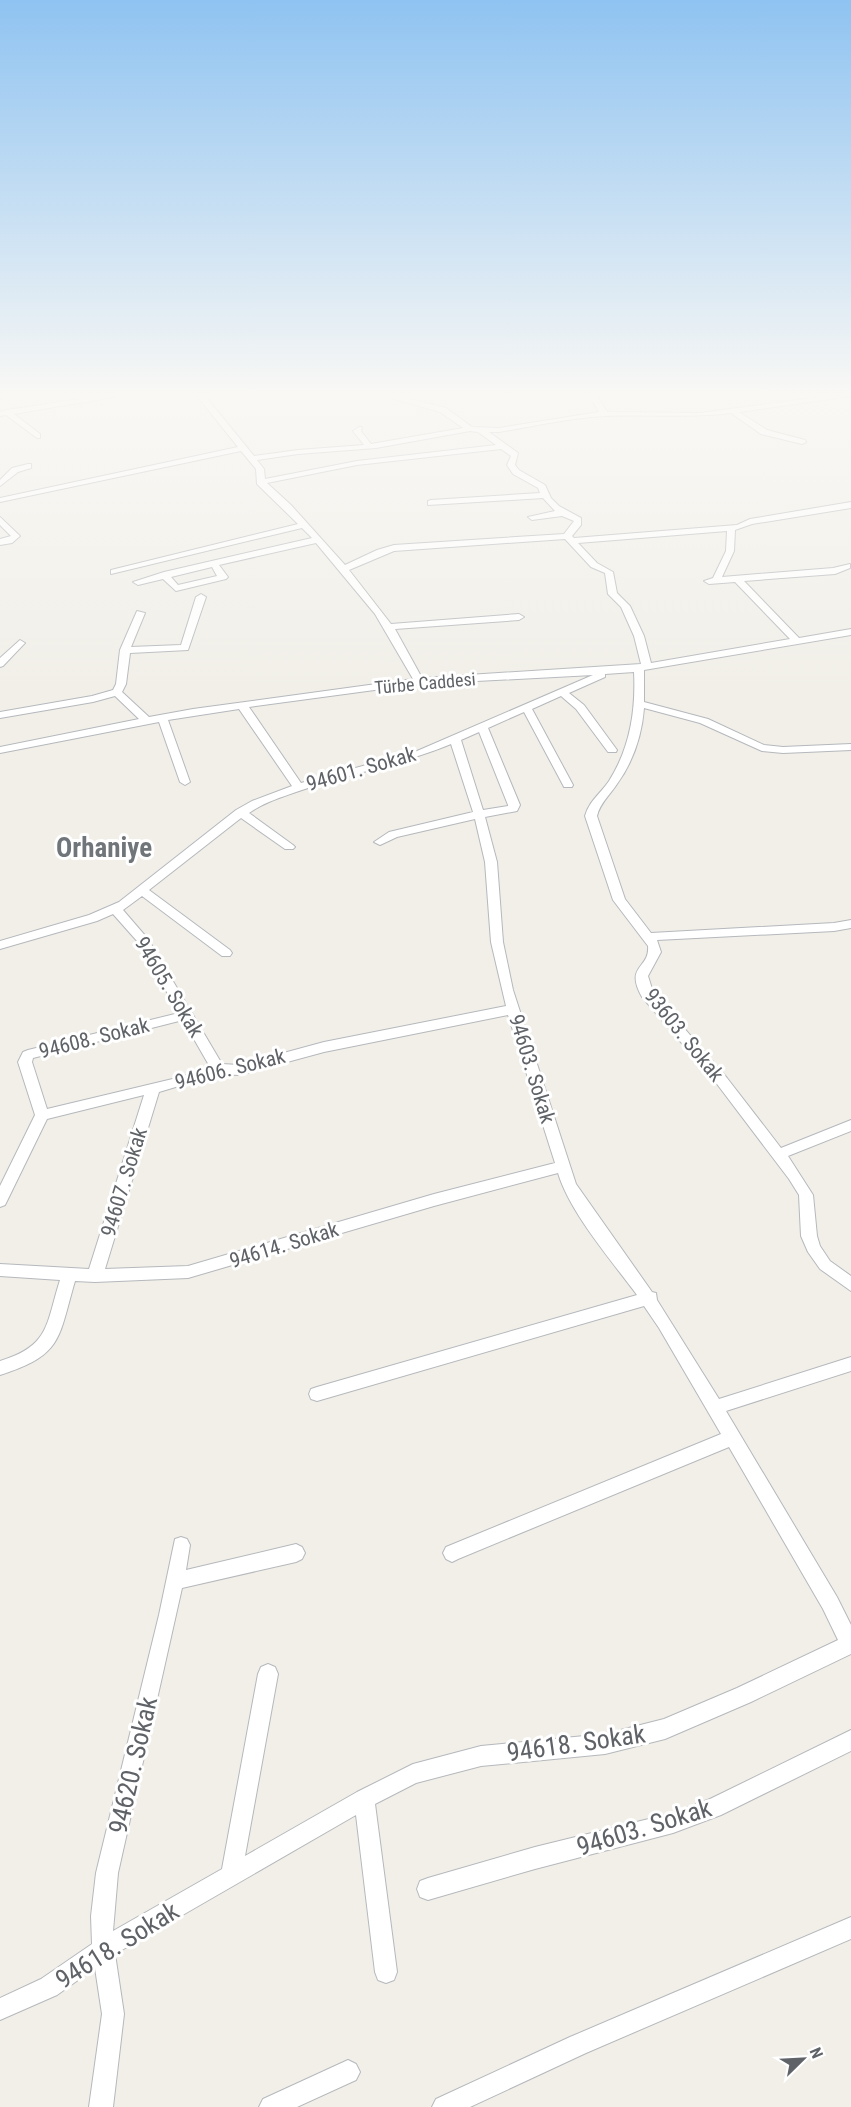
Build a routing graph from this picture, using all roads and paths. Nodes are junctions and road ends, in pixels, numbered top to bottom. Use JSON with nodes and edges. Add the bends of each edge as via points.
{"nodes":[{"id":1,"x":28,"y":494,"type":"edge"},
{"id":2,"x":274,"y":494,"type":"edge"},
{"id":3,"x":544,"y":495,"type":"joint"},
{"id":4,"x":0,"y":500,"type":"edge"},
{"id":5,"x":431,"y":503,"type":"dead end"},
{"id":6,"x":851,"y":506,"type":"edge"},
{"id":7,"x":562,"y":513,"type":"junction"},
{"id":8,"x":532,"y":517,"type":"dead end"},
{"id":9,"x":0,"y":520,"type":"edge"},
{"id":10,"x":304,"y":525,"type":"junction"},
{"id":11,"x":731,"y":528,"type":"junction"},
{"id":12,"x":569,"y":539,"type":"junction"},
{"id":13,"x":316,"y":540,"type":"junction"},
{"id":14,"x":0,"y":542,"type":"edge"},
{"id":15,"x":213,"y":563,"type":"junction"},
{"id":16,"x":847,"y":566,"type":"dead end"},
{"id":17,"x":343,"y":569,"type":"junction"},
{"id":18,"x":114,"y":572,"type":"dead end"},
{"id":19,"x":164,"y":575,"type":"junction"},
{"id":20,"x":737,"y":579,"type":"junction"},
{"id":21,"x":138,"y":582,"type":"dead end"},
{"id":22,"x":201,"y":597,"type":"dead end"},
{"id":23,"x":140,"y":613,"type":"dead end"},
{"id":24,"x":519,"y":617,"type":"dead end"},
{"id":25,"x":389,"y":627,"type":"junction"},
{"id":26,"x":851,"y":632,"type":"edge"},
{"id":27,"x":797,"y":641,"type":"junction"},
{"id":28,"x":20,"y":644,"type":"dead end"},
{"id":29,"x":125,"y":650,"type":"junction"},
{"id":30,"x":0,"y":664,"type":"edge"},
{"id":31,"x":643,"y":667,"type":"junction"},
{"id":32,"x":608,"y":672,"type":"junction"},
{"id":33,"x":419,"y":681,"type":"junction"},
{"id":34,"x":117,"y":692,"type":"junction"},
{"id":35,"x":562,"y":692,"type":"junction"},
{"id":36,"x":641,"y":704,"type":"junction"},
{"id":37,"x":242,"y":705,"type":"junction"},
{"id":38,"x":526,"y":707,"type":"junction"},
{"id":39,"x":0,"y":715,"type":"edge"},
{"id":40,"x":162,"y":717,"type":"junction"},
{"id":41,"x":146,"y":720,"type":"junction"},
{"id":42,"x":482,"y":726,"type":"junction"},
{"id":43,"x":455,"y":738,"type":"junction"},
{"id":44,"x":851,"y":747,"type":"edge"},
{"id":45,"x":0,"y":750,"type":"edge"},
{"id":46,"x":612,"y":750,"type":"dead end"},
{"id":47,"x":185,"y":782,"type":"dead end"},
{"id":48,"x":568,"y":785,"type":"dead end"},
{"id":49,"x":298,"y":788,"type":"junction"},
{"id":50,"x":240,"y":812,"type":"junction"},
{"id":51,"x":480,"y":814,"type":"junction"},
{"id":52,"x":380,"y":842,"type":"dead end"},
{"id":53,"x":289,"y":848,"type":"dead end"},
{"id":54,"x":143,"y":891,"type":"junction"},
{"id":55,"x":115,"y":908,"type":"junction"},
{"id":56,"x":851,"y":924,"type":"edge"},
{"id":57,"x":648,"y":937,"type":"junction"},
{"id":58,"x":0,"y":945,"type":"edge"},
{"id":59,"x":226,"y":953,"type":"dead end"},
{"id":60,"x":514,"y":1009,"type":"junction"},
{"id":61,"x":187,"y":1015,"type":"junction"},
{"id":62,"x":218,"y":1069,"type":"junction"},
{"id":63,"x":153,"y":1088,"type":"junction"},
{"id":64,"x":42,"y":1115,"type":"junction"},
{"id":65,"x":851,"y":1125,"type":"edge"},
{"id":66,"x":777,"y":1155,"type":"junction"},
{"id":67,"x":562,"y":1167,"type":"junction"},
{"id":68,"x":0,"y":1201,"type":"edge"},
{"id":69,"x":0,"y":1269,"type":"edge"},
{"id":70,"x":69,"y":1276,"type":"junction"},
{"id":71,"x":95,"y":1276,"type":"junction"},
{"id":72,"x":851,"y":1285,"type":"edge"},
{"id":73,"x":650,"y":1298,"type":"junction"},
{"id":74,"x":851,"y":1364,"type":"edge"},
{"id":75,"x":0,"y":1368,"type":"edge"},
{"id":76,"x":317,"y":1394,"type":"dead end"},
{"id":77,"x":715,"y":1407,"type":"junction"},
{"id":78,"x":733,"y":1437,"type":"junction"},
{"id":79,"x":181,"y":1545,"type":"dead end"},
{"id":80,"x":452,"y":1552,"type":"dead end"},
{"id":81,"x":296,"y":1553,"type":"dead end"},
{"id":82,"x":175,"y":1581,"type":"junction"},
{"id":83,"x":850,"y":1645,"type":"edge"},
{"id":84,"x":268,"y":1674,"type":"dead end"},
{"id":85,"x":851,"y":1740,"type":"edge"},
{"id":86,"x":364,"y":1799,"type":"junction"},
{"id":87,"x":231,"y":1875,"type":"junction"},
{"id":88,"x":428,"y":1889,"type":"dead end"},
{"id":89,"x":851,"y":1928,"type":"edge"},
{"id":90,"x":103,"y":1949,"type":"junction"},
{"id":91,"x":386,"y":1972,"type":"dead end"},
{"id":92,"x":0,"y":2009,"type":"edge"},
{"id":93,"x":348,"y":2072,"type":"dead end"},
{"id":94,"x":101,"y":2107,"type":"edge"},
{"id":95,"x":271,"y":2107,"type":"edge"},
{"id":96,"x":444,"y":2107,"type":"edge"}],
"edges":[{"from":1,"to":4,"type":"street"},
{"from":2,"to":10,"type":"street"},
{"from":3,"to":5,"type":"street"},
{"from":3,"to":7,"type":"street"},
{"from":6,"to":11,"type":"street"},
{"from":7,"to":8,"type":"street"},
{"from":7,"to":12,"type":"street","via":[[578,520]]},
{"from":9,"to":14,"type":"street","via":[[16,536]]},
{"from":10,"to":13,"type":"street"},
{"from":10,"to":18,"type":"street"},
{"from":11,"to":12,"type":"street"},
{"from":11,"to":20,"type":"street","via":[[730,551],[712,581]]},
{"from":12,"to":17,"type":"street","via":[[394,548]]},
{"from":12,"to":31,"type":"street","via":[[594,565],[609,573],[613,594],[625,606],[639,636]]},
{"from":13,"to":15,"type":"street"},
{"from":13,"to":17,"type":"street"},
{"from":15,"to":19,"type":"street"},
{"from":15,"to":19,"type":"street","via":[[223,577],[176,588]]},
{"from":16,"to":20,"type":"street","via":[[835,571]]},
{"from":17,"to":25,"type":"street"},
{"from":19,"to":21,"type":"street"},
{"from":20,"to":27,"type":"street"},
{"from":22,"to":29,"type":"street","via":[[185,648]]},
{"from":23,"to":29,"type":"street"},
{"from":24,"to":25,"type":"street"},
{"from":25,"to":33,"type":"street"},
{"from":26,"to":27,"type":"street","name":"Türbe Caddesi"},
{"from":27,"to":31,"type":"street","name":"Türbe Caddesi"},
{"from":28,"to":30,"type":"street"},
{"from":29,"to":34,"type":"street"},
{"from":31,"to":32,"type":"street","name":"Türbe Caddesi"},
{"from":31,"to":36,"type":"street"},
{"from":32,"to":33,"type":"street","name":"Türbe Caddesi"},
{"from":32,"to":35,"type":"street","name":"94601. Sokak"},
{"from":33,"to":37,"type":"street","name":"Türbe Caddesi"},
{"from":34,"to":39,"type":"street"},
{"from":34,"to":41,"type":"street"},
{"from":35,"to":38,"type":"street","name":"94601. Sokak"},
{"from":35,"to":46,"type":"street","via":[[580,706]]},
{"from":36,"to":44,"type":"street","via":[[704,721],[762,748]]},
{"from":36,"to":57,"type":"street","via":[[632,742],[616,778],[591,816],[619,900]]},
{"from":37,"to":40,"type":"street","name":"Türbe Caddesi"},
{"from":37,"to":49,"type":"street"},
{"from":38,"to":42,"type":"street","name":"94601. Sokak"},
{"from":38,"to":48,"type":"street"},
{"from":40,"to":41,"type":"street","name":"Türbe Caddesi"},
{"from":40,"to":47,"type":"street"},
{"from":41,"to":45,"type":"street","name":"Türbe Caddesi"},
{"from":42,"to":43,"type":"street","name":"94601. Sokak"},
{"from":42,"to":51,"type":"street","via":[[515,807]]},
{"from":43,"to":49,"type":"street","name":"94601. Sokak","via":[[401,759]]},
{"from":43,"to":51,"type":"street","name":"94603. Sokak"},
{"from":49,"to":50,"type":"street","name":"94601. Sokak"},
{"from":50,"to":53,"type":"street"},
{"from":50,"to":54,"type":"street","name":"94601. Sokak"},
{"from":51,"to":52,"type":"street","via":[[389,835]]},
{"from":51,"to":60,"type":"street","name":"94603. Sokak","via":[[491,862],[501,965]]},
{"from":54,"to":55,"type":"street","name":"94601. Sokak"},
{"from":54,"to":59,"type":"street"},
{"from":55,"to":58,"type":"street","name":"94601. Sokak"},
{"from":55,"to":61,"type":"street","name":"94605. Sokak","via":[[142,939]]},
{"from":56,"to":57,"type":"street"},
{"from":57,"to":66,"type":"street","name":"93603. Sokak","via":[[656,951],[639,977],[647,994],[722,1081]]},
{"from":60,"to":62,"type":"street","name":"94606. Sokak","via":[[324,1047],[239,1070]]},
{"from":60,"to":67,"type":"street","name":"94603. Sokak"},
{"from":61,"to":62,"type":"street","name":"94605. Sokak"},
{"from":61,"to":64,"type":"street","name":"94608. Sokak","via":[[28,1055],[25,1062]]},
{"from":62,"to":63,"type":"street","name":"94606. Sokak"},
{"from":63,"to":64,"type":"street","name":"94606. Sokak"},
{"from":63,"to":71,"type":"street","name":"94607. Sokak"},
{"from":64,"to":68,"type":"street"},
{"from":65,"to":66,"type":"street"},
{"from":66,"to":72,"type":"street","name":"93603. Sokak","via":[[806,1195],[813,1248],[825,1265]]},
{"from":67,"to":71,"type":"street","name":"94614. Sokak","via":[[422,1203],[202,1269]]},
{"from":67,"to":73,"type":"street","name":"94603. Sokak","via":[[577,1200]]},
{"from":69,"to":70,"type":"street","name":"94614. Sokak"},
{"from":70,"to":71,"type":"street","name":"94614. Sokak"},
{"from":70,"to":75,"type":"street","via":[[46,1344],[27,1358]]},
{"from":73,"to":76,"type":"street"},
{"from":73,"to":77,"type":"street","name":"94603. Sokak"},
{"from":74,"to":77,"type":"street"},
{"from":77,"to":78,"type":"street","name":"94603. Sokak"},
{"from":78,"to":80,"type":"street"},
{"from":78,"to":83,"type":"street","name":"94603. Sokak","via":[[830,1603]]},
{"from":79,"to":82,"type":"street","name":"94620. Sokak"},
{"from":81,"to":82,"type":"street"},
{"from":82,"to":90,"type":"street","name":"94620. Sokak","via":[[107,1873]]},
{"from":83,"to":86,"type":"street","name":"94618. Sokak","via":[[665,1729],[605,1744],[461,1760],[413,1774]]},
{"from":84,"to":87,"type":"street"},
{"from":85,"to":88,"type":"street","name":"94603. Sokak","via":[[714,1808],[673,1823]]},
{"from":86,"to":87,"type":"street","name":"94618. Sokak"},
{"from":86,"to":91,"type":"street"},
{"from":87,"to":90,"type":"street","name":"94618. Sokak"},
{"from":89,"to":96,"type":"street"},
{"from":90,"to":92,"type":"street","name":"94618. Sokak","via":[[49,1987]]},
{"from":90,"to":94,"type":"street","name":"94620. Sokak","via":[[113,2014]]},
{"from":93,"to":95,"type":"street"}]}
